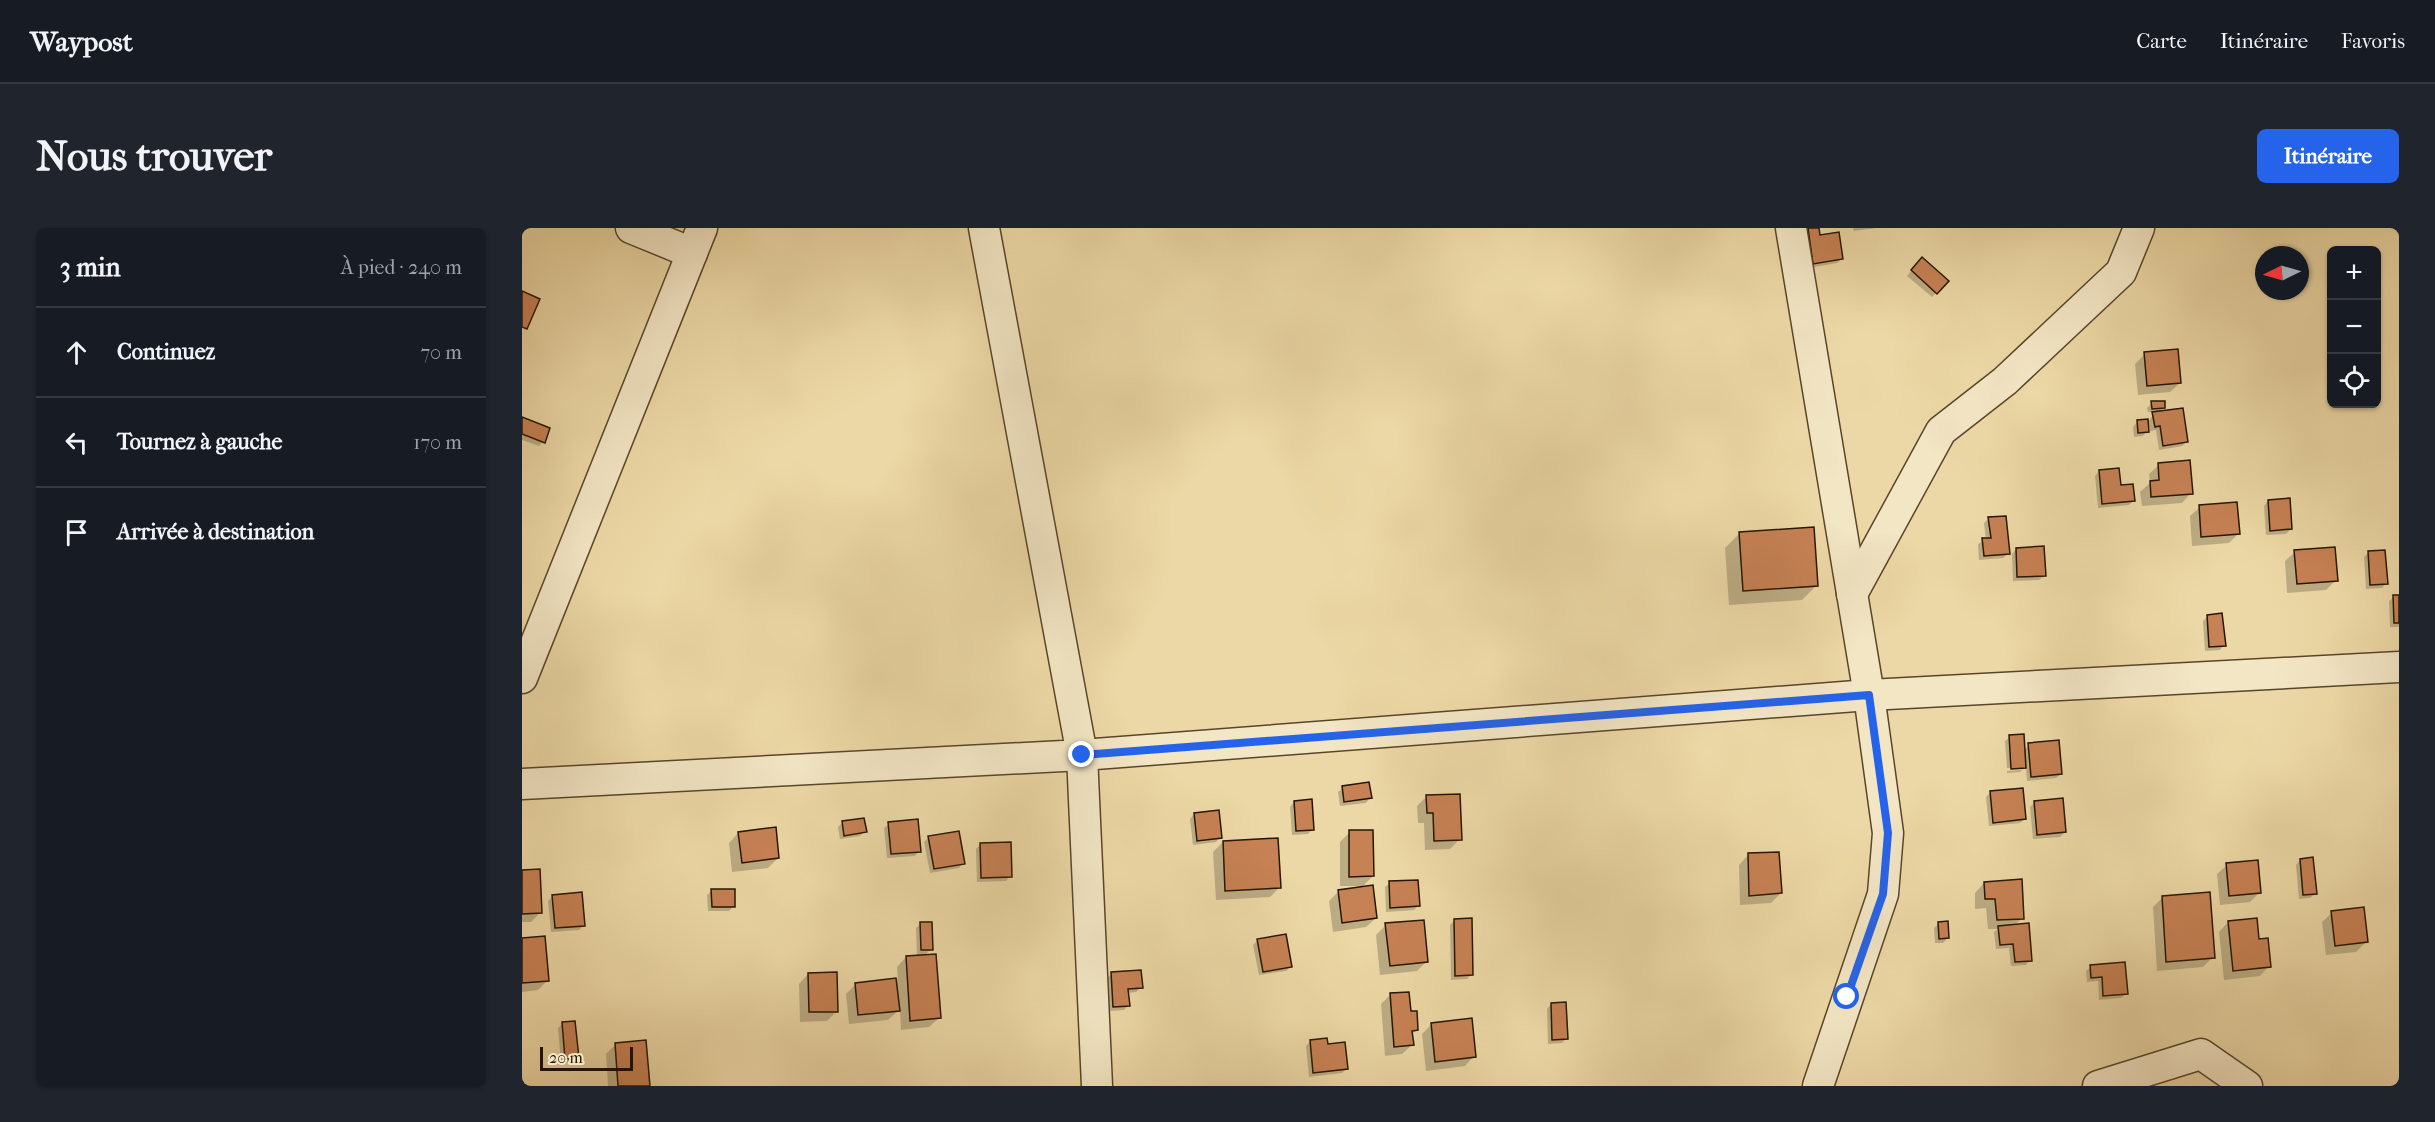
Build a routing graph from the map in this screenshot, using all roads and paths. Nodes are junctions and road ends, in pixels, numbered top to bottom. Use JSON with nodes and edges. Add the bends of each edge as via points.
{"nodes":[{"id":1,"x":631,"y":228,"type":"edge"},
{"id":2,"x":984,"y":228,"type":"edge"},
{"id":3,"x":1791,"y":228,"type":"edge"},
{"id":4,"x":2139,"y":228,"type":"edge"},
{"id":5,"x":697,"y":241,"type":"edge"},
{"id":6,"x":1852,"y":594,"type":"junction"},
{"id":7,"x":2399,"y":667,"type":"edge"},
{"id":8,"x":522,"y":678,"type":"edge"},
{"id":9,"x":1869,"y":695,"type":"junction"},
{"id":10,"x":1082,"y":755,"type":"junction"},
{"id":11,"x":522,"y":784,"type":"edge"},
{"id":12,"x":1097,"y":1086,"type":"edge"},
{"id":13,"x":1818,"y":1086,"type":"edge"},
{"id":14,"x":2098,"y":1086,"type":"edge"},
{"id":15,"x":2247,"y":1086,"type":"edge"}],
"edges":[{"from":1,"to":5,"type":"street"},
{"from":2,"to":10,"type":"street"},
{"from":3,"to":6,"type":"street"},
{"from":4,"to":6,"type":"street","via":[[2121,272],[2005,381],[1941,430]]},
{"from":5,"to":8,"type":"street"},
{"from":6,"to":9,"type":"street"},
{"from":7,"to":9,"type":"street"},
{"from":9,"to":10,"type":"street"},
{"from":9,"to":13,"type":"street","via":[[1888,833],[1883,894]]},
{"from":10,"to":11,"type":"street"},
{"from":10,"to":12,"type":"street"},
{"from":14,"to":15,"type":"street","via":[[2201,1054]]}]}
